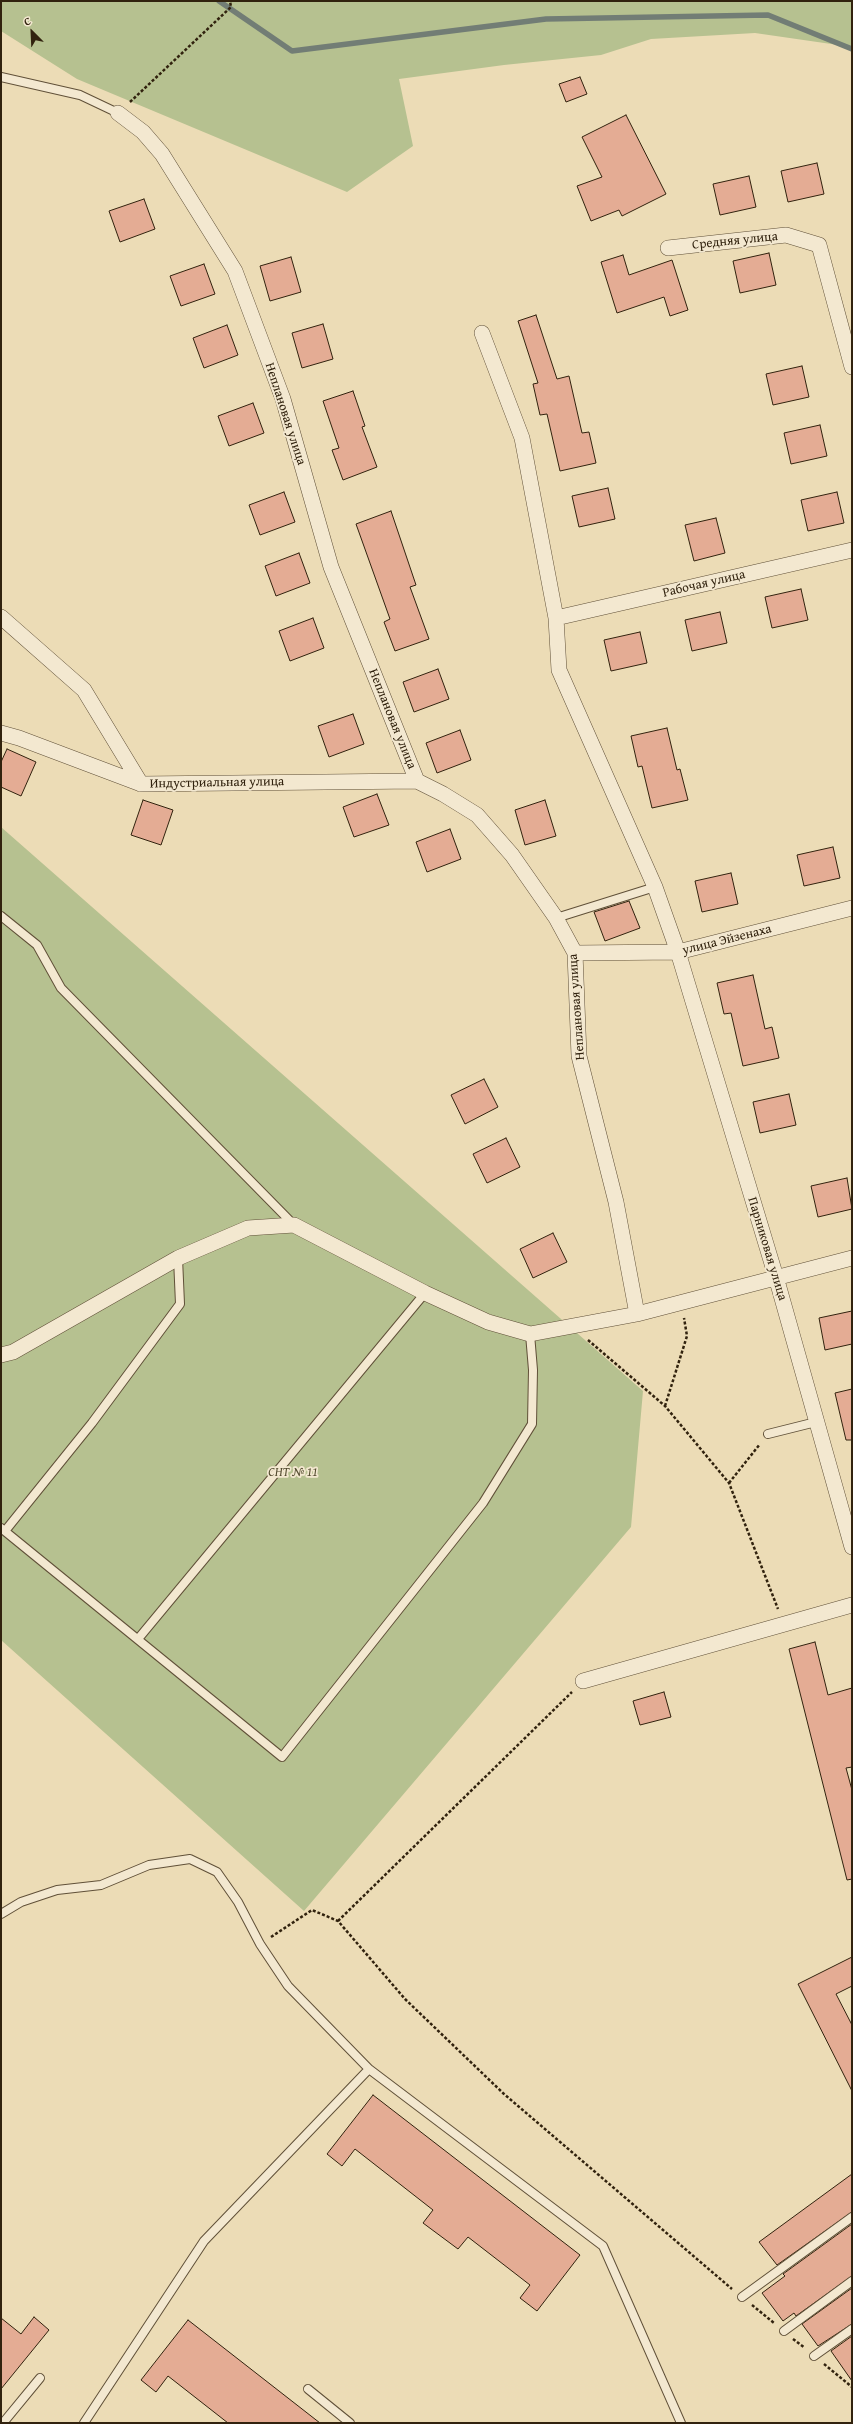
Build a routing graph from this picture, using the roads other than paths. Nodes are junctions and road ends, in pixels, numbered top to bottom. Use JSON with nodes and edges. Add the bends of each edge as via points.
{"nodes":[{"id":1,"x":1,"y":77,"type":"edge"},
{"id":2,"x":118,"y":113,"type":"joint"},
{"id":3,"x":668,"y":248,"type":"dead end"},
{"id":4,"x":482,"y":333,"type":"dead end"},
{"id":5,"x":852,"y":367,"type":"edge"},
{"id":6,"x":852,"y":550,"type":"edge"},
{"id":7,"x":1,"y":617,"type":"edge"},
{"id":8,"x":556,"y":618,"type":"junction"},
{"id":9,"x":1,"y":733,"type":"edge"},
{"id":10,"x":417,"y":781,"type":"junction"},
{"id":11,"x":142,"y":784,"type":"junction"},
{"id":12,"x":655,"y":887,"type":"junction"},
{"id":13,"x":852,"y":908,"type":"edge"},
{"id":14,"x":1,"y":916,"type":"edge"},
{"id":15,"x":556,"y":918,"type":"junction"},
{"id":16,"x":678,"y":952,"type":"junction"},
{"id":17,"x":575,"y":953,"type":"junction"},
{"id":18,"x":294,"y":1225,"type":"junction"},
{"id":19,"x":178,"y":1258,"type":"junction"},
{"id":20,"x":852,"y":1258,"type":"edge"},
{"id":21,"x":776,"y":1277,"type":"junction"},
{"id":22,"x":425,"y":1293,"type":"junction"},
{"id":23,"x":637,"y":1314,"type":"junction"},
{"id":24,"x":530,"y":1334,"type":"junction"},
{"id":25,"x":1,"y":1355,"type":"edge"},
{"id":26,"x":816,"y":1422,"type":"junction"},
{"id":27,"x":768,"y":1434,"type":"road end"},
{"id":28,"x":3,"y":1530,"type":"edge"},
{"id":29,"x":852,"y":1547,"type":"edge"},
{"id":30,"x":852,"y":1605,"type":"edge"},
{"id":31,"x":138,"y":1639,"type":"junction"},
{"id":32,"x":583,"y":1681,"type":"road end"},
{"id":33,"x":1,"y":1914,"type":"edge"},
{"id":34,"x":368,"y":2069,"type":"junction"},
{"id":35,"x":852,"y":2217,"type":"edge"},
{"id":36,"x":852,"y":2281,"type":"edge"},
{"id":37,"x":742,"y":2296,"type":"road end"},
{"id":38,"x":852,"y":2329,"type":"edge"},
{"id":39,"x":784,"y":2331,"type":"road end"},
{"id":40,"x":814,"y":2356,"type":"road end"},
{"id":41,"x":40,"y":2378,"type":"dead end"},
{"id":42,"x":308,"y":2389,"type":"dead end"},
{"id":43,"x":3,"y":2423,"type":"edge"},
{"id":44,"x":84,"y":2423,"type":"edge"},
{"id":45,"x":350,"y":2423,"type":"edge"},
{"id":46,"x":681,"y":2423,"type":"edge"}],
"edges":[{"from":1,"to":2,"type":"lane","via":[[80,95]]},
{"from":2,"to":10,"type":"street","name":"Неплановая улица","via":[[143,132],[162,154],[235,271],[283,399],[331,567]]},
{"from":3,"to":5,"type":"street","name":"Средняя улица","via":[[786,236],[819,245]]},
{"from":4,"to":8,"type":"street","name":"Парниковая улица","via":[[522,438]]},
{"from":6,"to":8,"type":"street","name":"Рабочая улица"},
{"from":7,"to":11,"type":"street","name":"Индустриальная улица","via":[[84,690]]},
{"from":8,"to":12,"type":"street","name":"Парниковая улица","via":[[559,670]]},
{"from":9,"to":11,"type":"street"},
{"from":10,"to":11,"type":"street","name":"Индустриальная улица"},
{"from":10,"to":15,"type":"street","name":"Неплановая улица","via":[[477,815],[512,855]]},
{"from":12,"to":15,"type":"lane"},
{"from":12,"to":16,"type":"street","name":"Парниковая улица"},
{"from":13,"to":16,"type":"street","name":"улица Эйзенаха"},
{"from":14,"to":18,"type":"lane","via":[[37,945],[61,988]]},
{"from":15,"to":17,"type":"street","name":"Неплановая улица"},
{"from":16,"to":17,"type":"street","name":"улица Эйзенаха"},
{"from":16,"to":21,"type":"street","name":"Парниковая улица"},
{"from":17,"to":23,"type":"street","name":"Неплановая улица","via":[[578,1056],[616,1202]]},
{"from":18,"to":19,"type":"street","via":[[248,1228]]},
{"from":18,"to":22,"type":"street"},
{"from":19,"to":25,"type":"street","via":[[13,1352]]},
{"from":19,"to":28,"type":"lane","via":[[180,1304],[92,1424]]},
{"from":20,"to":21,"type":"street"},
{"from":21,"to":23,"type":"street"},
{"from":21,"to":26,"type":"street","name":"Парниковая улица"},
{"from":22,"to":24,"type":"street","via":[[488,1322]]},
{"from":22,"to":31,"type":"lane"},
{"from":23,"to":24,"type":"street"},
{"from":24,"to":31,"type":"lane","via":[[533,1370],[532,1424],[483,1503],[282,1757]]},
{"from":26,"to":27,"type":"lane"},
{"from":26,"to":29,"type":"street","name":"Парниковая улица"},
{"from":28,"to":31,"type":"lane"},
{"from":30,"to":32,"type":"street"},
{"from":33,"to":34,"type":"lane","via":[[21,1902],[57,1890],[101,1885],[149,1865],[190,1859],[217,1872],[288,1986]]},
{"from":34,"to":44,"type":"lane","via":[[204,2241]]},
{"from":34,"to":46,"type":"lane","via":[[603,2246]]},
{"from":35,"to":37,"type":"lane"},
{"from":36,"to":39,"type":"lane"},
{"from":38,"to":40,"type":"lane"},
{"from":41,"to":43,"type":"lane"},
{"from":42,"to":45,"type":"lane"}]}
